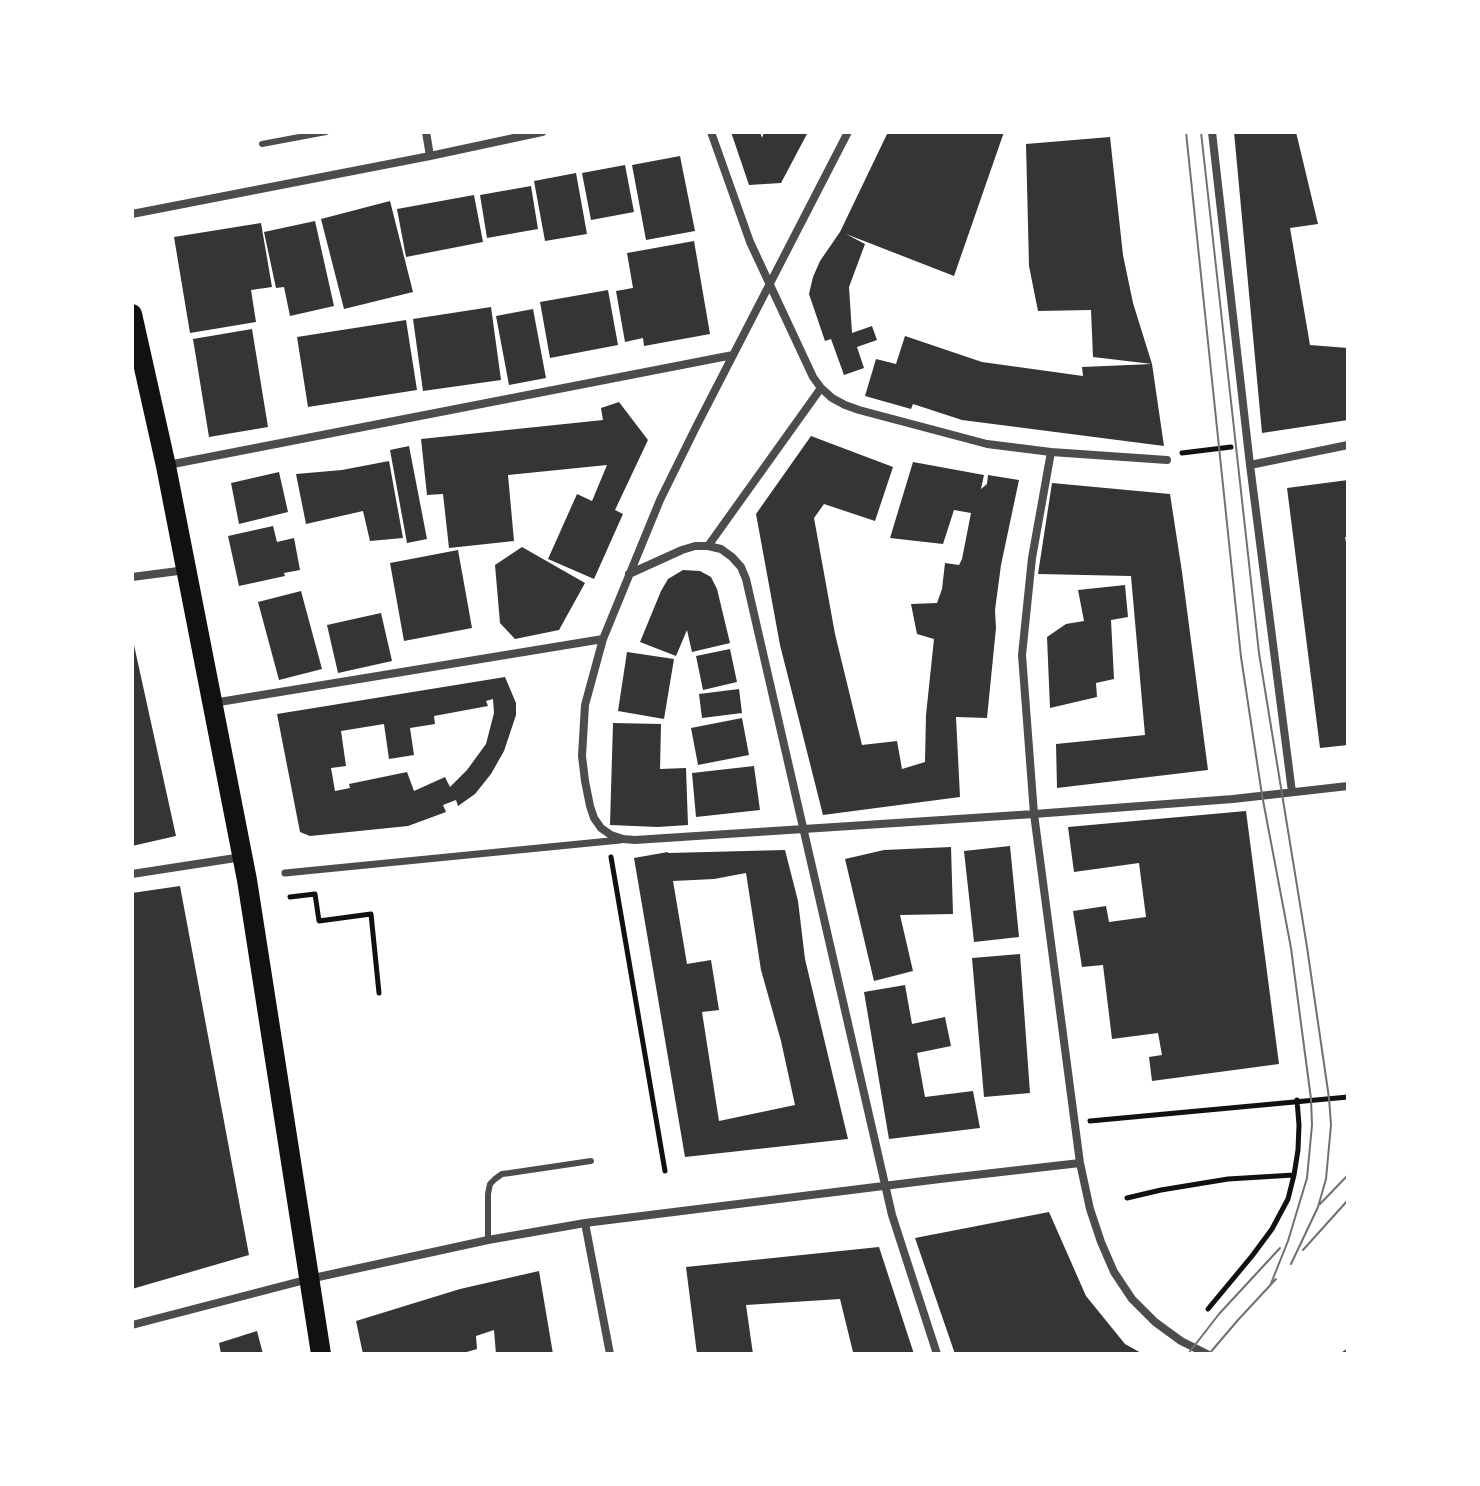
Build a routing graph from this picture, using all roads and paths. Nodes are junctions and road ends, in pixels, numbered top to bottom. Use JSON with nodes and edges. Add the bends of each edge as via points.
{"nodes":[{"id":1,"x":326,"y":132,"type":"edge"},
{"id":2,"x":426,"y":132,"type":"edge"},
{"id":3,"x":542,"y":132,"type":"edge"},
{"id":4,"x":711,"y":132,"type":"edge"},
{"id":5,"x":848,"y":132,"type":"edge"},
{"id":6,"x":1212,"y":132,"type":"edge"},
{"id":7,"x":262,"y":144,"type":"dead end"},
{"id":8,"x":430,"y":156,"type":"junction"},
{"id":9,"x":132,"y":214,"type":"edge"},
{"id":10,"x":770,"y":283,"type":"junction"},
{"id":11,"x":132,"y":314,"type":"edge"},
{"id":12,"x":733,"y":355,"type":"junction"},
{"id":13,"x":821,"y":388,"type":"junction"},
{"id":14,"x":1247,"y":445,"type":"junction"},
{"id":15,"x":1348,"y":445,"type":"edge"},
{"id":16,"x":1051,"y":452,"type":"junction"},
{"id":17,"x":1182,"y":453,"type":"dead end"},
{"id":18,"x":1167,"y":460,"type":"dead end"},
{"id":19,"x":1250,"y":465,"type":"junction"},
{"id":20,"x":166,"y":466,"type":"junction"},
{"id":21,"x":708,"y":546,"type":"junction"},
{"id":22,"x":186,"y":570,"type":"junction"},
{"id":23,"x":628,"y":574,"type":"junction"},
{"id":24,"x":132,"y":577,"type":"edge"},
{"id":25,"x":603,"y":639,"type":"junction"},
{"id":26,"x":213,"y":703,"type":"junction"},
{"id":27,"x":1348,"y":786,"type":"edge"},
{"id":28,"x":1292,"y":792,"type":"junction"},
{"id":29,"x":1034,"y":814,"type":"junction"},
{"id":30,"x":802,"y":829,"type":"junction"},
{"id":31,"x":623,"y":839,"type":"junction"},
{"id":32,"x":608,"y":841,"type":"junction"},
{"id":33,"x":243,"y":857,"type":"junction"},
{"id":34,"x":285,"y":873,"type":"dead end"},
{"id":35,"x":132,"y":874,"type":"edge"},
{"id":36,"x":290,"y":897,"type":"dead end"},
{"id":37,"x":379,"y":993,"type":"dead end"},
{"id":38,"x":1348,"y":1097,"type":"edge"},
{"id":39,"x":1297,"y":1100,"type":"junction"},
{"id":40,"x":1075,"y":1123,"type":"junction"},
{"id":41,"x":591,"y":1161,"type":"dead end"},
{"id":42,"x":1080,"y":1163,"type":"junction"},
{"id":43,"x":665,"y":1171,"type":"dead end"},
{"id":44,"x":1294,"y":1175,"type":"junction"},
{"id":45,"x":885,"y":1186,"type":"junction"},
{"id":46,"x":1127,"y":1198,"type":"dead end"},
{"id":47,"x":585,"y":1223,"type":"junction"},
{"id":48,"x":488,"y":1240,"type":"junction"},
{"id":49,"x":309,"y":1279,"type":"junction"},
{"id":50,"x":1208,"y":1309,"type":"dead end"},
{"id":51,"x":132,"y":1325,"type":"edge"},
{"id":52,"x":321,"y":1354,"type":"edge"},
{"id":53,"x":610,"y":1354,"type":"edge"},
{"id":54,"x":937,"y":1354,"type":"edge"},
{"id":55,"x":1207,"y":1354,"type":"edge"}],
"edges":[{"from":1,"to":7,"type":"lane"},
{"from":2,"to":8,"type":"street"},
{"from":3,"to":8,"type":"street"},
{"from":4,"to":10,"type":"street"},
{"from":5,"to":10,"type":"street"},
{"from":6,"to":14,"type":"street"},
{"from":8,"to":9,"type":"street"},
{"from":10,"to":12,"type":"street"},
{"from":10,"to":13,"type":"street"},
{"from":11,"to":20,"type":"main road"},
{"from":12,"to":20,"type":"street"},
{"from":12,"to":23,"type":"street"},
{"from":13,"to":16,"type":"street","via":[[845,405],[908,425],[987,444]]},
{"from":13,"to":21,"type":"street"},
{"from":14,"to":17,"type":"path"},
{"from":14,"to":19,"type":"street"},
{"from":15,"to":19,"type":"street"},
{"from":16,"to":18,"type":"street"},
{"from":16,"to":29,"type":"street","via":[[1022,655]]},
{"from":19,"to":28,"type":"street"},
{"from":20,"to":22,"type":"main road"},
{"from":21,"to":23,"type":"street","via":[[682,550]]},
{"from":21,"to":30,"type":"street","via":[[732,557],[746,579]]},
{"from":22,"to":24,"type":"street"},
{"from":22,"to":26,"type":"main road"},
{"from":23,"to":25,"type":"street"},
{"from":25,"to":26,"type":"street"},
{"from":25,"to":31,"type":"street","via":[[585,705],[582,756],[594,818]]},
{"from":26,"to":33,"type":"main road"},
{"from":27,"to":28,"type":"street"},
{"from":28,"to":29,"type":"street"},
{"from":29,"to":30,"type":"street"},
{"from":29,"to":40,"type":"street"},
{"from":30,"to":31,"type":"street"},
{"from":30,"to":45,"type":"street"},
{"from":31,"to":32,"type":"street"},
{"from":32,"to":34,"type":"street"},
{"from":32,"to":43,"type":"path"},
{"from":33,"to":35,"type":"street"},
{"from":33,"to":49,"type":"main road"},
{"from":36,"to":37,"type":"path","via":[[315,894],[319,921],[371,914]]},
{"from":38,"to":39,"type":"path"},
{"from":39,"to":40,"type":"path"},
{"from":39,"to":44,"type":"path"},
{"from":40,"to":42,"type":"street"},
{"from":41,"to":48,"type":"lane","via":[[495,1179],[488,1194]]},
{"from":42,"to":45,"type":"street"},
{"from":42,"to":55,"type":"street","via":[[1090,1209],[1114,1272],[1155,1322]]},
{"from":44,"to":46,"type":"path","via":[[1228,1179]]},
{"from":44,"to":50,"type":"path","via":[[1272,1229]]},
{"from":45,"to":47,"type":"street"},
{"from":45,"to":54,"type":"street"},
{"from":47,"to":48,"type":"street"},
{"from":47,"to":53,"type":"street"},
{"from":48,"to":49,"type":"street"},
{"from":49,"to":51,"type":"street"},
{"from":49,"to":52,"type":"main road"}]}
